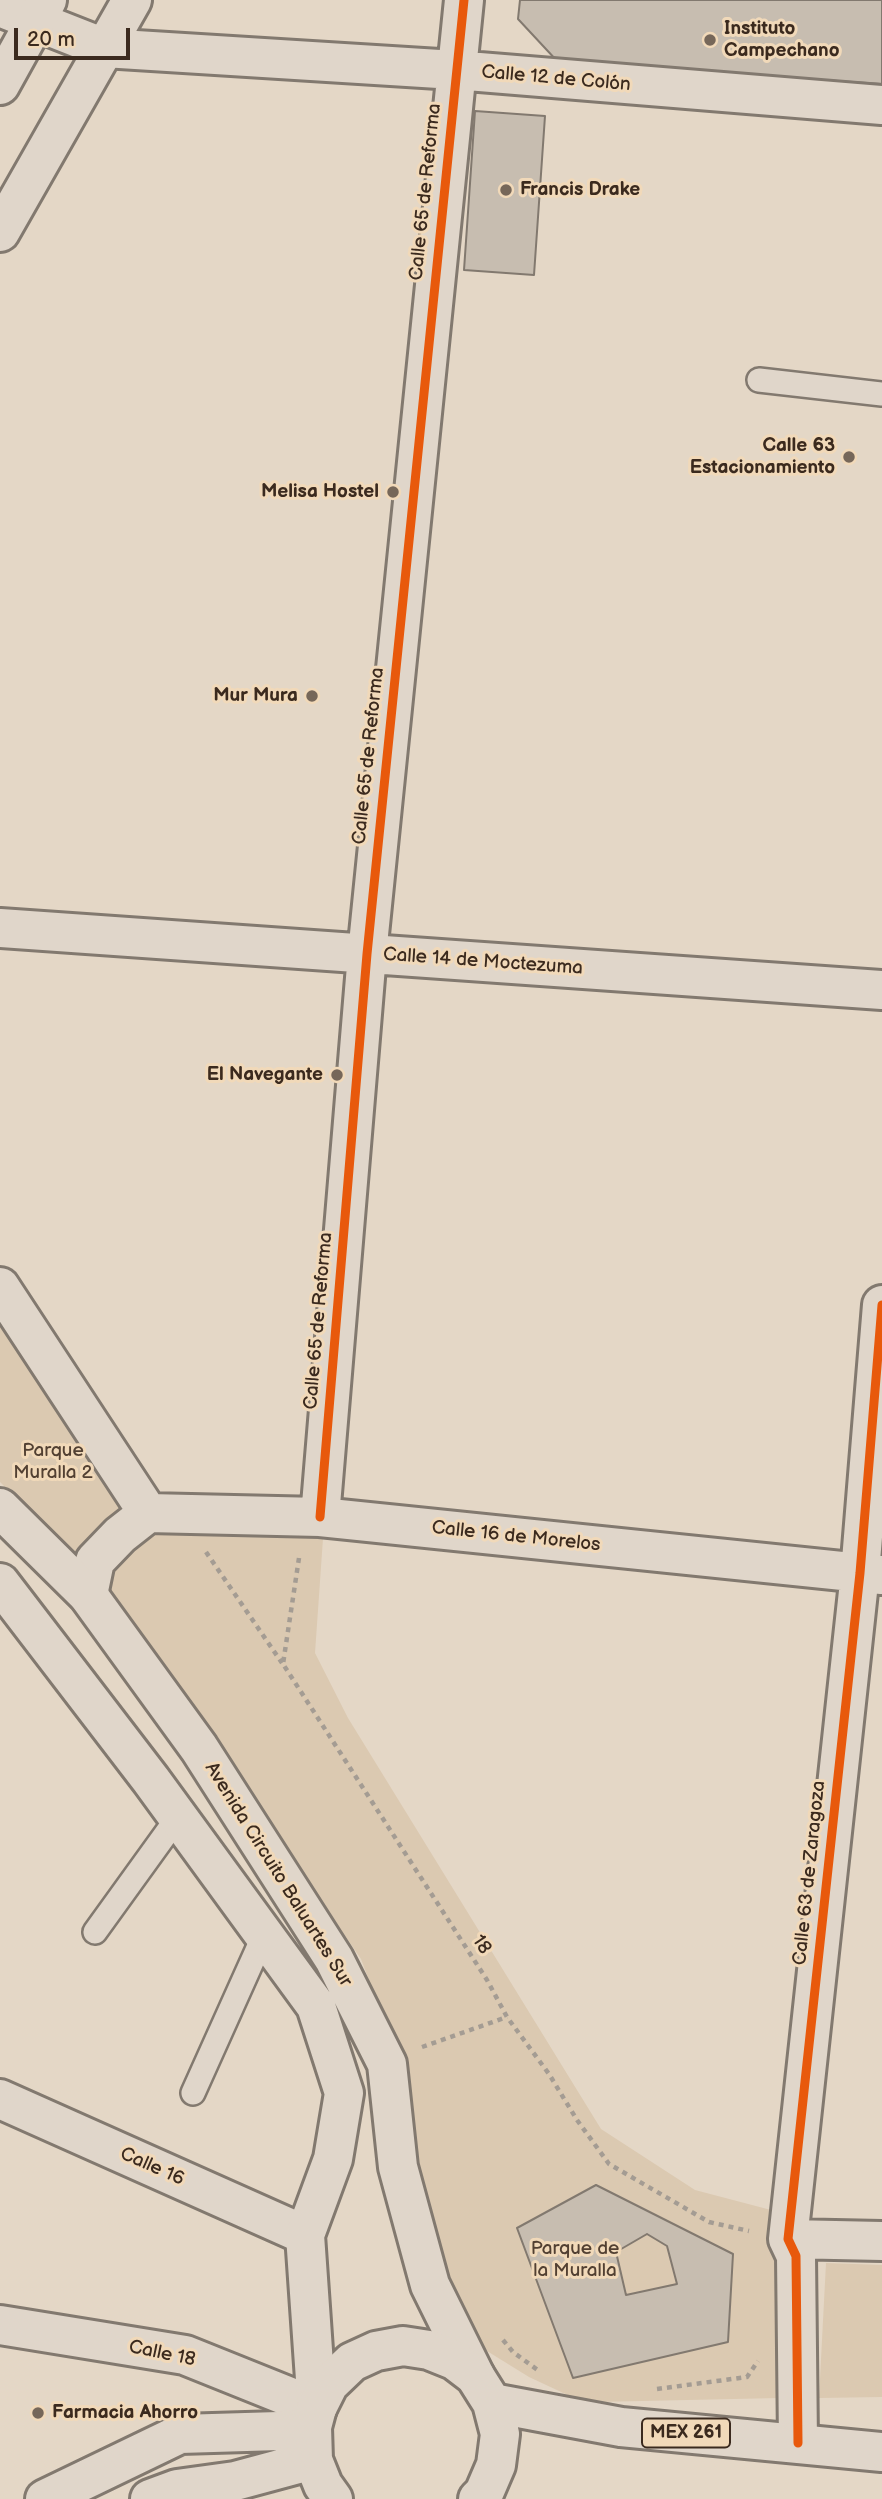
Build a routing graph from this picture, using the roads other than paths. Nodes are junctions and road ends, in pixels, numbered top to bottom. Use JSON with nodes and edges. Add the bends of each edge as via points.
{"nodes":[{"id":1,"x":132,"y":0,"type":"edge"},
{"id":2,"x":464,"y":0,"type":"edge"},
{"id":3,"x":0,"y":7,"type":"edge"},
{"id":4,"x":42,"y":10,"type":"edge"},
{"id":5,"x":104,"y":48,"type":"junction"},
{"id":6,"x":455,"y":71,"type":"junction"},
{"id":7,"x":0,"y":85,"type":"edge"},
{"id":8,"x":882,"y":105,"type":"edge"},
{"id":9,"x":0,"y":232,"type":"edge"},
{"id":10,"x":759,"y":380,"type":"dead end"},
{"id":11,"x":882,"y":394,"type":"edge"},
{"id":12,"x":0,"y":928,"type":"edge"},
{"id":13,"x":367,"y":954,"type":"junction"},
{"id":14,"x":882,"y":990,"type":"edge"},
{"id":15,"x":0,"y":1287,"type":"edge"},
{"id":16,"x":882,"y":1305,"type":"edge"},
{"id":17,"x":0,"y":1508,"type":"edge"},
{"id":18,"x":148,"y":1513,"type":"junction"},
{"id":19,"x":312,"y":1517,"type":"junction"},
{"id":20,"x":871,"y":1574,"type":"edge"},
{"id":21,"x":0,"y":1583,"type":"edge"},
{"id":22,"x":88,"y":1595,"type":"junction"},
{"id":23,"x":178,"y":1817,"type":"junction"},
{"id":24,"x":95,"y":1932,"type":"dead end"},
{"id":25,"x":264,"y":1935,"type":"junction"},
{"id":26,"x":193,"y":2093,"type":"dead end"},
{"id":27,"x":0,"y":2099,"type":"edge"},
{"id":28,"x":305,"y":2235,"type":"junction"},
{"id":29,"x":788,"y":2239,"type":"junction"},
{"id":30,"x":882,"y":2241,"type":"edge"},
{"id":31,"x":0,"y":2325,"type":"edge"},
{"id":32,"x":484,"y":2390,"type":"junction"},
{"id":33,"x":314,"y":2431,"type":"junction"},
{"id":34,"x":798,"y":2443,"type":"junction"},
{"id":35,"x":882,"y":2452,"type":"edge"},
{"id":36,"x":45,"y":2499,"type":"edge"},
{"id":37,"x":150,"y":2499,"type":"edge"},
{"id":38,"x":333,"y":2499,"type":"edge"},
{"id":39,"x":478,"y":2499,"type":"edge"}],
"edges":[{"from":1,"to":5,"type":"street"},
{"from":2,"to":6,"type":"street","name":"Calle 65 de Reforma"},
{"from":3,"to":4,"type":"street","name":"Calle 12 de Colón"},
{"from":4,"to":5,"type":"street","name":"Calle 12 de Colón"},
{"from":4,"to":7,"type":"street"},
{"from":5,"to":6,"type":"street","name":"Calle 12 de Colón"},
{"from":5,"to":9,"type":"street"},
{"from":6,"to":8,"type":"street","name":"Calle 12 de Colón"},
{"from":6,"to":13,"type":"street","name":"Calle 65 de Reforma"},
{"from":10,"to":11,"type":"lane"},
{"from":12,"to":13,"type":"street","name":"Calle 14 de Moctezuma"},
{"from":13,"to":14,"type":"street","name":"Calle 14 de Moctezuma"},
{"from":13,"to":19,"type":"street","name":"Calle 65 de Reforma"},
{"from":15,"to":18,"type":"street"},
{"from":16,"to":20,"type":"street","name":"Calle 63 de Zaragoza"},
{"from":17,"to":22,"type":"street","name":"Avenida Circuito Baluartes Sur"},
{"from":18,"to":19,"type":"street","name":"Calle 16 de Morelos"},
{"from":18,"to":22,"type":"street","via":[[95,1561]]},
{"from":19,"to":20,"type":"street","name":"Calle 16 de Morelos"},
{"from":20,"to":29,"type":"street","name":"Calle 63 de Zaragoza"},
{"from":21,"to":23,"type":"street","name":"Avenida Circuito Baluartes Sur"},
{"from":22,"to":32,"type":"street","name":"Avenida Circuito Baluartes Sur","via":[[199,1748],[334,1959],[387,2064],[397,2167],[426,2272]]},
{"from":23,"to":24,"type":"lane"},
{"from":23,"to":25,"type":"street","name":"Avenida Circuito Baluartes Sur"},
{"from":25,"to":26,"type":"lane"},
{"from":25,"to":28,"type":"street","name":"Avenida Circuito Baluartes Sur","via":[[316,2006],[344,2093],[333,2159]]},
{"from":27,"to":28,"type":"street","name":"Calle 16"},
{"from":28,"to":33,"type":"street","name":"Avenida Circuito Baluartes Sur"},
{"from":29,"to":30,"type":"street"},
{"from":29,"to":34,"type":"street","name":"Calle 63 de Zaragoza","via":[[796,2256]]},
{"from":31,"to":33,"type":"street","name":"Calle 18","via":[[185,2356]]},
{"from":32,"to":33,"type":"street","number":"MEX 261","via":[[454,2360],[429,2350],[403,2346],[376,2350],[352,2362],[330,2384]]},
{"from":32,"to":34,"type":"street","number":"MEX 261","via":[[621,2427]]},
{"from":32,"to":39,"type":"street","name":"Avenida Circuito Baluartes Sur","via":[[500,2434],[496,2465]]},
{"from":33,"to":36,"type":"street","via":[[180,2434]]},
{"from":33,"to":37,"type":"street","via":[[235,2480],[177,2489]]},
{"from":33,"to":38,"type":"street","via":[[323,2485]]},
{"from":34,"to":35,"type":"street","number":"MEX 261"}]}
